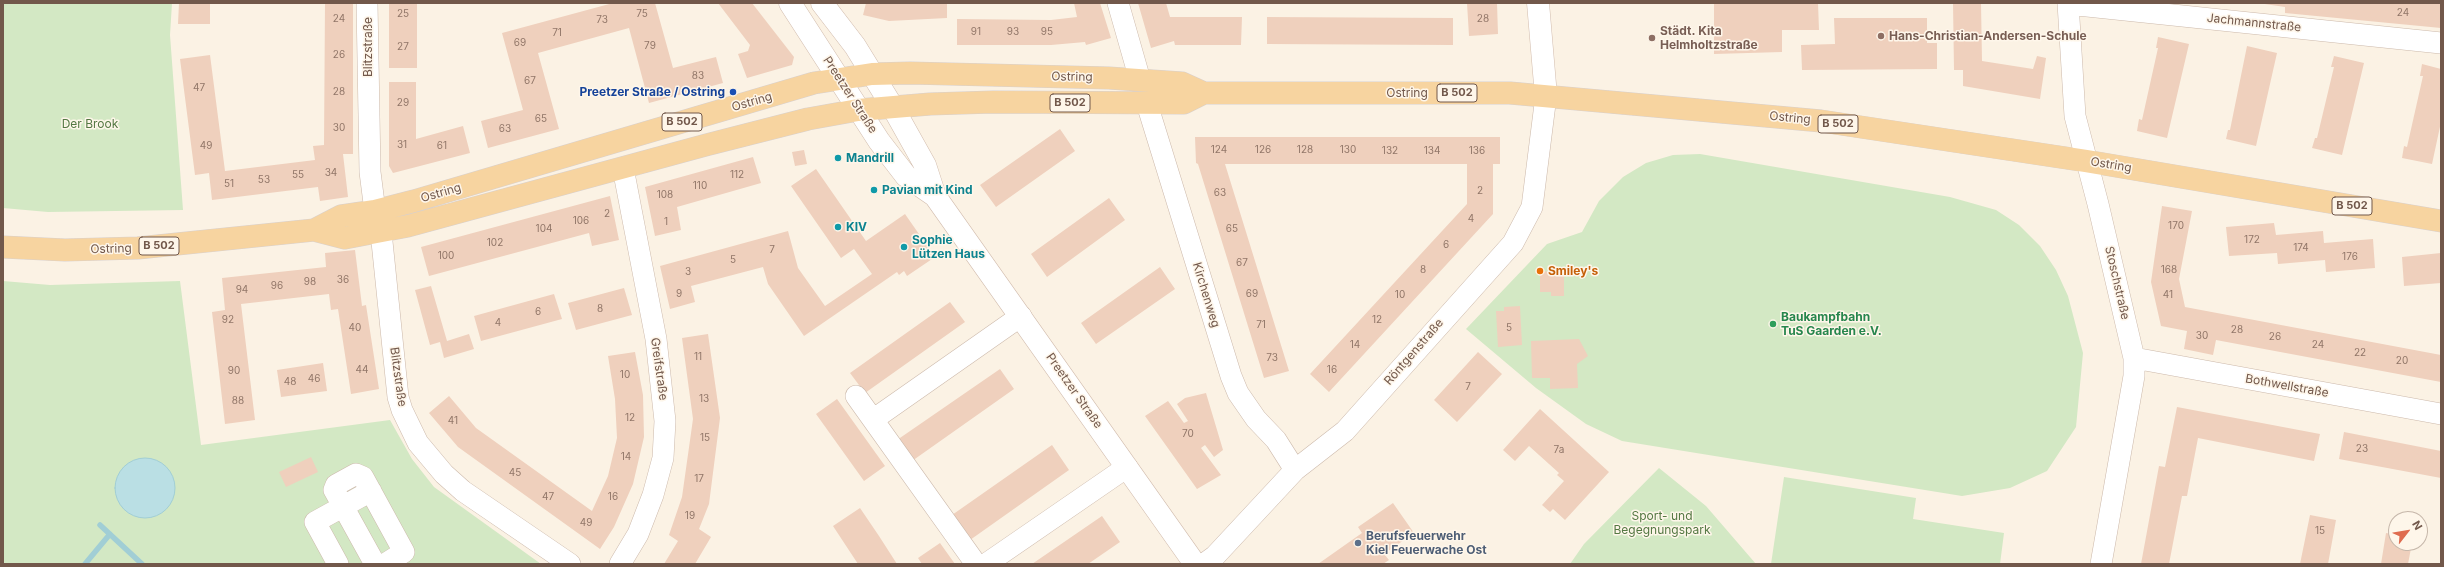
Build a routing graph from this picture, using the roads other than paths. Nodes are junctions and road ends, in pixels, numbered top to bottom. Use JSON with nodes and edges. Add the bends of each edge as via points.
{"nodes":[{"id":1,"x":367,"y":3,"type":"edge"},
{"id":2,"x":790,"y":3,"type":"edge"},
{"id":3,"x":822,"y":3,"type":"edge"},
{"id":4,"x":1118,"y":3,"type":"edge"},
{"id":5,"x":1538,"y":3,"type":"edge"},
{"id":6,"x":2068,"y":4,"type":"edge"},
{"id":7,"x":2441,"y":43,"type":"edge"},
{"id":8,"x":872,"y":74,"type":"junction"},
{"id":9,"x":838,"y":78,"type":"junction"},
{"id":10,"x":1140,"y":80,"type":"junction"},
{"id":11,"x":1204,"y":93,"type":"junction"},
{"id":12,"x":1546,"y":96,"type":"junction"},
{"id":13,"x":1147,"y":104,"type":"junction"},
{"id":14,"x":892,"y":106,"type":"junction"},
{"id":15,"x":858,"y":110,"type":"junction"},
{"id":16,"x":2086,"y":161,"type":"junction"},
{"id":17,"x":623,"y":168,"type":"junction"},
{"id":18,"x":935,"y":196,"type":"junction"},
{"id":19,"x":375,"y":210,"type":"junction"},
{"id":20,"x":2441,"y":221,"type":"edge"},
{"id":21,"x":314,"y":230,"type":"junction"},
{"id":22,"x":381,"y":232,"type":"junction"},
{"id":23,"x":3,"y":247,"type":"edge"},
{"id":24,"x":1021,"y":316,"type":"junction"},
{"id":25,"x":2134,"y":358,"type":"junction"},
{"id":26,"x":856,"y":396,"type":"dead end"},
{"id":27,"x":2441,"y":414,"type":"edge"},
{"id":28,"x":874,"y":419,"type":"junction"},
{"id":29,"x":1127,"y":467,"type":"junction"},
{"id":30,"x":1295,"y":470,"type":"junction"},
{"id":31,"x":373,"y":496,"type":"junction"},
{"id":32,"x":345,"y":511,"type":"junction"},
{"id":33,"x":391,"y":528,"type":"junction"},
{"id":34,"x":363,"y":544,"type":"junction"},
{"id":35,"x":337,"y":562,"type":"edge"},
{"id":36,"x":375,"y":564,"type":"edge"},
{"id":37,"x":385,"y":564,"type":"edge"},
{"id":38,"x":570,"y":564,"type":"edge"},
{"id":39,"x":620,"y":564,"type":"edge"},
{"id":40,"x":976,"y":564,"type":"edge"},
{"id":41,"x":986,"y":564,"type":"edge"},
{"id":42,"x":1195,"y":564,"type":"edge"},
{"id":43,"x":1204,"y":564,"type":"edge"},
{"id":44,"x":2101,"y":564,"type":"edge"}],
"edges":[{"from":1,"to":19,"type":"street","name":"Blitzstraße","via":[[370,172]]},
{"from":2,"to":9,"type":"street","name":"Preetzer Straße"},
{"from":3,"to":8,"type":"street","name":"Preetzer Straße","via":[[855,46]]},
{"from":4,"to":10,"type":"street"},
{"from":5,"to":12,"type":"street"},
{"from":6,"to":7,"type":"street","name":"Jachmannstraße"},
{"from":6,"to":16,"type":"street","name":"Stoschstraße","via":[[2075,116]]},
{"from":8,"to":9,"type":"main road","name":"Ostring","number":"B 502"},
{"from":8,"to":10,"type":"main road","name":"Ostring","number":"B 502","via":[[921,73]]},
{"from":8,"to":14,"type":"street","name":"Preetzer Straße"},
{"from":9,"to":15,"type":"street","name":"Preetzer Straße"},
{"from":9,"to":19,"type":"main road","name":"Ostring","number":"B 502"},
{"from":10,"to":11,"type":"main road","name":"Ostring","number":"B 502","via":[[1182,83]]},
{"from":11,"to":12,"type":"main road","name":"Ostring","number":"B 502","via":[[1510,93]]},
{"from":11,"to":13,"type":"main road","name":"Ostring","number":"B 502","via":[[1184,104]]},
{"from":12,"to":16,"type":"main road","name":"Ostring","number":"B 502","via":[[1821,121]]},
{"from":12,"to":30,"type":"street","name":"Röntgenstraße","via":[[1532,207],[1513,242],[1345,431]]},
{"from":13,"to":14,"type":"main road","name":"Ostring","number":"B 502","via":[[993,102]]},
{"from":13,"to":30,"type":"street","name":"Kirchenweg","via":[[1231,376],[1238,393],[1256,419],[1276,440]]},
{"from":14,"to":15,"type":"main road","name":"Ostring","number":"B 502"},
{"from":14,"to":18,"type":"street","name":"Preetzer Straße","via":[[925,165]]},
{"from":15,"to":17,"type":"main road","name":"Ostring","number":"B 502","via":[[801,120]]},
{"from":15,"to":18,"type":"street","name":"Preetzer Straße","via":[[906,176]]},
{"from":16,"to":20,"type":"main road","name":"Ostring","number":"B 502"},
{"from":16,"to":25,"type":"street","name":"Stoschstraße"},
{"from":17,"to":22,"type":"main road","name":"Ostring","number":"B 502"},
{"from":17,"to":39,"type":"street","name":"Greifstraße","via":[[656,339],[666,421],[663,458],[653,496],[638,534]]},
{"from":18,"to":24,"type":"street","name":"Preetzer Straße"},
{"from":19,"to":21,"type":"main road","name":"Ostring","number":"B 502","via":[[341,216]]},
{"from":21,"to":22,"type":"main road","name":"Ostring","number":"B 502","via":[[345,238]]},
{"from":21,"to":23,"type":"main road","name":"Ostring","number":"B 502","via":[[138,248],[65,250]]},
{"from":22,"to":38,"type":"street","name":"Blitzstraße","via":[[398,397],[418,443],[444,474],[463,491]]},
{"from":24,"to":28,"type":"street"},
{"from":24,"to":29,"type":"street","name":"Preetzer Straße"},
{"from":25,"to":27,"type":"street","name":"Bothwellstraße"},
{"from":25,"to":44,"type":"street","name":"Stoschstraße","via":[[2134,376]]},
{"from":26,"to":28,"type":"street"},
{"from":28,"to":40,"type":"street"},
{"from":29,"to":41,"type":"street"},
{"from":29,"to":42,"type":"street","name":"Preetzer Straße"},
{"from":30,"to":43,"type":"street","name":"Röntgenstraße","via":[[1215,556]]},
{"from":31,"to":32,"type":"street"},
{"from":31,"to":32,"type":"street","via":[[360,475],[336,485],[334,490]]},
{"from":31,"to":33,"type":"street"},
{"from":32,"to":34,"type":"street"},
{"from":32,"to":35,"type":"street","via":[[320,531]]},
{"from":33,"to":34,"type":"street"},
{"from":33,"to":37,"type":"street","via":[[404,552]]},
{"from":34,"to":35,"type":"street"},
{"from":34,"to":36,"type":"street"}]}
